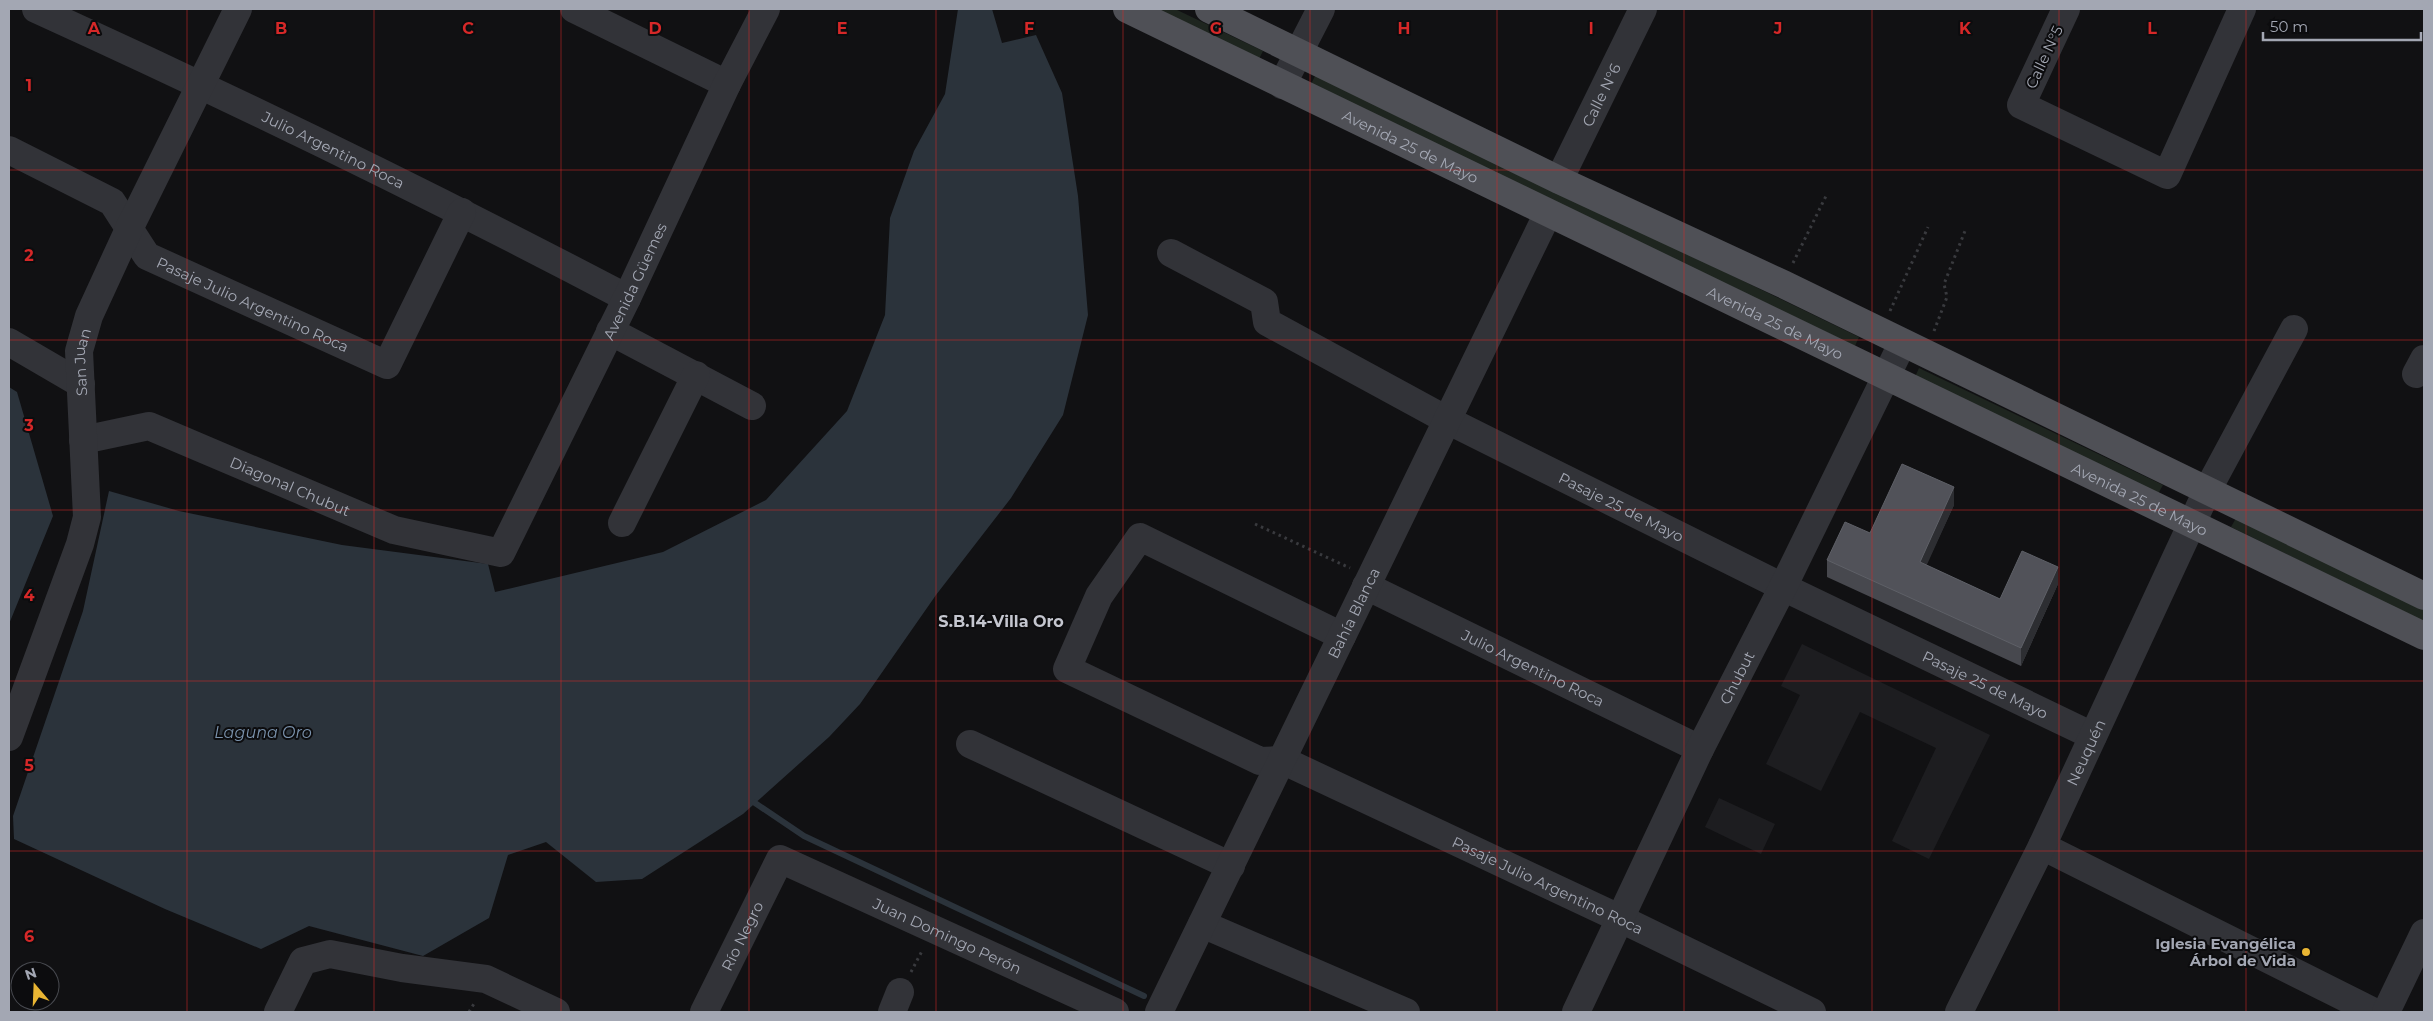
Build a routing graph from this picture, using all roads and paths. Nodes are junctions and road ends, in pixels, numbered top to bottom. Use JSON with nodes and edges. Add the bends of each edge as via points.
{"nodes":[{"id":1,"x":36,"y":9,"type":"edge"},
{"id":2,"x":238,"y":9,"type":"edge"},
{"id":3,"x":574,"y":9,"type":"edge"},
{"id":4,"x":766,"y":9,"type":"edge"},
{"id":5,"x":1127,"y":9,"type":"edge"},
{"id":6,"x":1209,"y":9,"type":"edge"},
{"id":7,"x":1320,"y":9,"type":"edge"},
{"id":8,"x":1642,"y":9,"type":"edge"},
{"id":9,"x":2066,"y":9,"type":"edge"},
{"id":10,"x":2242,"y":9,"type":"edge"},
{"id":11,"x":1299,"y":53,"type":"junction"},
{"id":12,"x":200,"y":83,"type":"junction"},
{"id":13,"x":727,"y":84,"type":"junction"},
{"id":14,"x":1282,"y":84,"type":"junction"},
{"id":15,"x":9,"y":150,"type":"edge"},
{"id":16,"x":1559,"y":180,"type":"junction"},
{"id":17,"x":1827,"y":194,"type":"dead end"},
{"id":18,"x":462,"y":212,"type":"junction"},
{"id":19,"x":1548,"y":213,"type":"junction"},
{"id":20,"x":1928,"y":227,"type":"dead end"},
{"id":21,"x":129,"y":229,"type":"junction"},
{"id":22,"x":1965,"y":231,"type":"dead end"},
{"id":23,"x":1171,"y":253,"type":"dead end"},
{"id":24,"x":1783,"y":284,"type":"junction"},
{"id":25,"x":627,"y":298,"type":"junction"},
{"id":26,"x":2294,"y":329,"type":"dead end"},
{"id":27,"x":610,"y":331,"type":"junction"},
{"id":28,"x":9,"y":342,"type":"edge"},
{"id":29,"x":1902,"y":344,"type":"junction"},
{"id":30,"x":696,"y":375,"type":"junction"},
{"id":31,"x":1886,"y":377,"type":"junction"},
{"id":32,"x":80,"y":384,"type":"junction"},
{"id":33,"x":752,"y":406,"type":"dead end"},
{"id":34,"x":1447,"y":420,"type":"junction"},
{"id":35,"x":83,"y":440,"type":"junction"},
{"id":36,"x":2207,"y":491,"type":"junction"},
{"id":37,"x":622,"y":523,"type":"dead end"},
{"id":38,"x":2192,"y":523,"type":"junction"},
{"id":39,"x":1255,"y":524,"type":"dead end"},
{"id":40,"x":501,"y":553,"type":"joint"},
{"id":41,"x":1366,"y":586,"type":"junction"},
{"id":42,"x":1784,"y":587,"type":"junction"},
{"id":43,"x":2424,"y":596,"type":"edge"},
{"id":44,"x":1342,"y":636,"type":"junction"},
{"id":45,"x":2424,"y":636,"type":"edge"},
{"id":46,"x":2093,"y":736,"type":"junction"},
{"id":47,"x":9,"y":737,"type":"edge"},
{"id":48,"x":970,"y":744,"type":"dead end"},
{"id":49,"x":1700,"y":749,"type":"junction"},
{"id":50,"x":1282,"y":760,"type":"junction"},
{"id":51,"x":2042,"y":846,"type":"junction"},
{"id":52,"x":780,"y":859,"type":"joint"},
{"id":53,"x":1231,"y":866,"type":"junction"},
{"id":54,"x":1622,"y":919,"type":"junction"},
{"id":55,"x":1202,"y":924,"type":"junction"},
{"id":56,"x":933,"y":928,"type":"junction"},
{"id":57,"x":2424,"y":934,"type":"edge"},
{"id":58,"x":896,"y":1002,"type":"edge"},
{"id":59,"x":1368,"y":1005,"type":"edge"},
{"id":60,"x":278,"y":1012,"type":"edge"},
{"id":61,"x":556,"y":1012,"type":"edge"},
{"id":62,"x":704,"y":1012,"type":"edge"},
{"id":63,"x":1115,"y":1012,"type":"edge"},
{"id":64,"x":1160,"y":1012,"type":"edge"},
{"id":65,"x":1406,"y":1012,"type":"edge"},
{"id":66,"x":1576,"y":1012,"type":"edge"},
{"id":67,"x":1812,"y":1012,"type":"edge"},
{"id":68,"x":1959,"y":1012,"type":"edge"},
{"id":69,"x":2374,"y":1012,"type":"edge"},
{"id":70,"x":2386,"y":1012,"type":"edge"}],
"edges":[{"from":1,"to":12,"type":"street","name":"Julio Argentino Roca"},
{"from":2,"to":12,"type":"street","name":"San Juan"},
{"from":3,"to":13,"type":"street"},
{"from":4,"to":13,"type":"street","name":"Avenida Güemes"},
{"from":5,"to":14,"type":"main road","name":"Avenida 25 de Mayo"},
{"from":6,"to":11,"type":"main road"},
{"from":7,"to":11,"type":"street"},
{"from":8,"to":16,"type":"street","name":"Calle N°6"},
{"from":9,"to":10,"type":"street","name":"Calle N°5","via":[[2021,105],[2167,175]]},
{"from":11,"to":14,"type":"street"},
{"from":11,"to":16,"type":"main road"},
{"from":12,"to":18,"type":"street","name":"Julio Argentino Roca"},
{"from":12,"to":21,"type":"street","name":"San Juan"},
{"from":13,"to":25,"type":"street","name":"Avenida Güemes"},
{"from":14,"to":19,"type":"main road","name":"Avenida 25 de Mayo"},
{"from":15,"to":21,"type":"street","name":"Pasaje Julio Argentino Roca","via":[[112,202]]},
{"from":16,"to":24,"type":"main road"},
{"from":17,"to":24,"type":"path"},
{"from":18,"to":21,"type":"street","name":"Pasaje Julio Argentino Roca","via":[[387,365],[147,256]]},
{"from":18,"to":25,"type":"street","name":"Julio Argentino Roca"},
{"from":19,"to":31,"type":"main road","name":"Avenida 25 de Mayo"},
{"from":19,"to":34,"type":"street","name":"Bahía Blanca"},
{"from":20,"to":29,"type":"path"},
{"from":21,"to":32,"type":"street","name":"San Juan","via":[[89,316],[79,351]]},
{"from":22,"to":29,"type":"path","via":[[1944,284],[1947,297]]},
{"from":23,"to":34,"type":"street","name":"Pasaje 25 de Mayo","via":[[1264,302],[1267,322]]},
{"from":24,"to":29,"type":"main road"},
{"from":25,"to":27,"type":"street","name":"Avenida Güemes"},
{"from":26,"to":36,"type":"street","name":"Neuquén"},
{"from":27,"to":30,"type":"street"},
{"from":27,"to":40,"type":"street","name":"Avenida Güemes"},
{"from":28,"to":32,"type":"street"},
{"from":29,"to":31,"type":"street","name":"Chubut"},
{"from":29,"to":36,"type":"main road"},
{"from":30,"to":33,"type":"street"},
{"from":30,"to":37,"type":"street"},
{"from":31,"to":38,"type":"main road","name":"Avenida 25 de Mayo"},
{"from":31,"to":42,"type":"street","name":"Chubut"},
{"from":32,"to":35,"type":"street","name":"San Juan"},
{"from":34,"to":41,"type":"street","name":"Bahía Blanca"},
{"from":34,"to":42,"type":"street","name":"Pasaje 25 de Mayo"},
{"from":35,"to":40,"type":"street","name":"Diagonal Chubut","via":[[149,426],[394,530]]},
{"from":35,"to":47,"type":"street","name":"San Juan","via":[[87,517]]},
{"from":36,"to":38,"type":"street","name":"Neuquén"},
{"from":36,"to":43,"type":"main road"},
{"from":38,"to":45,"type":"main road","name":"Avenida 25 de Mayo"},
{"from":38,"to":46,"type":"street","name":"Neuquén"},
{"from":39,"to":41,"type":"path","via":[[1354,570]]},
{"from":41,"to":44,"type":"street","name":"Bahía Blanca"},
{"from":41,"to":49,"type":"street","name":"Julio Argentino Roca"},
{"from":42,"to":46,"type":"street","name":"Pasaje 25 de Mayo"},
{"from":42,"to":49,"type":"street","name":"Chubut"},
{"from":44,"to":50,"type":"street","name":"Bahía Blanca"},
{"from":44,"to":50,"type":"street","via":[[1140,536],[1099,596],[1067,669],[1260,761]]},
{"from":46,"to":51,"type":"street","name":"Neuquén"},
{"from":48,"to":53,"type":"street"},
{"from":49,"to":54,"type":"street","name":"Chubut"},
{"from":50,"to":53,"type":"street","name":"Bahía Blanca"},
{"from":50,"to":54,"type":"street","name":"Pasaje Julio Argentino Roca"},
{"from":51,"to":68,"type":"street","name":"Neuquén"},
{"from":51,"to":69,"type":"street"},
{"from":52,"to":56,"type":"street","name":"Juan Domingo Perón"},
{"from":52,"to":62,"type":"street","name":"Río Negro"},
{"from":53,"to":55,"type":"street","name":"Bahía Blanca"},
{"from":54,"to":66,"type":"street","name":"Chubut"},
{"from":54,"to":67,"type":"street","name":"Pasaje Julio Argentino Roca"},
{"from":55,"to":59,"type":"street"},
{"from":55,"to":64,"type":"street","name":"Bahía Blanca"},
{"from":56,"to":58,"type":"path"},
{"from":56,"to":63,"type":"street","name":"Juan Domingo Perón"},
{"from":57,"to":70,"type":"street"},
{"from":59,"to":65,"type":"street"},
{"from":60,"to":61,"type":"street","via":[[303,961],[330,954],[486,979]]}]}
